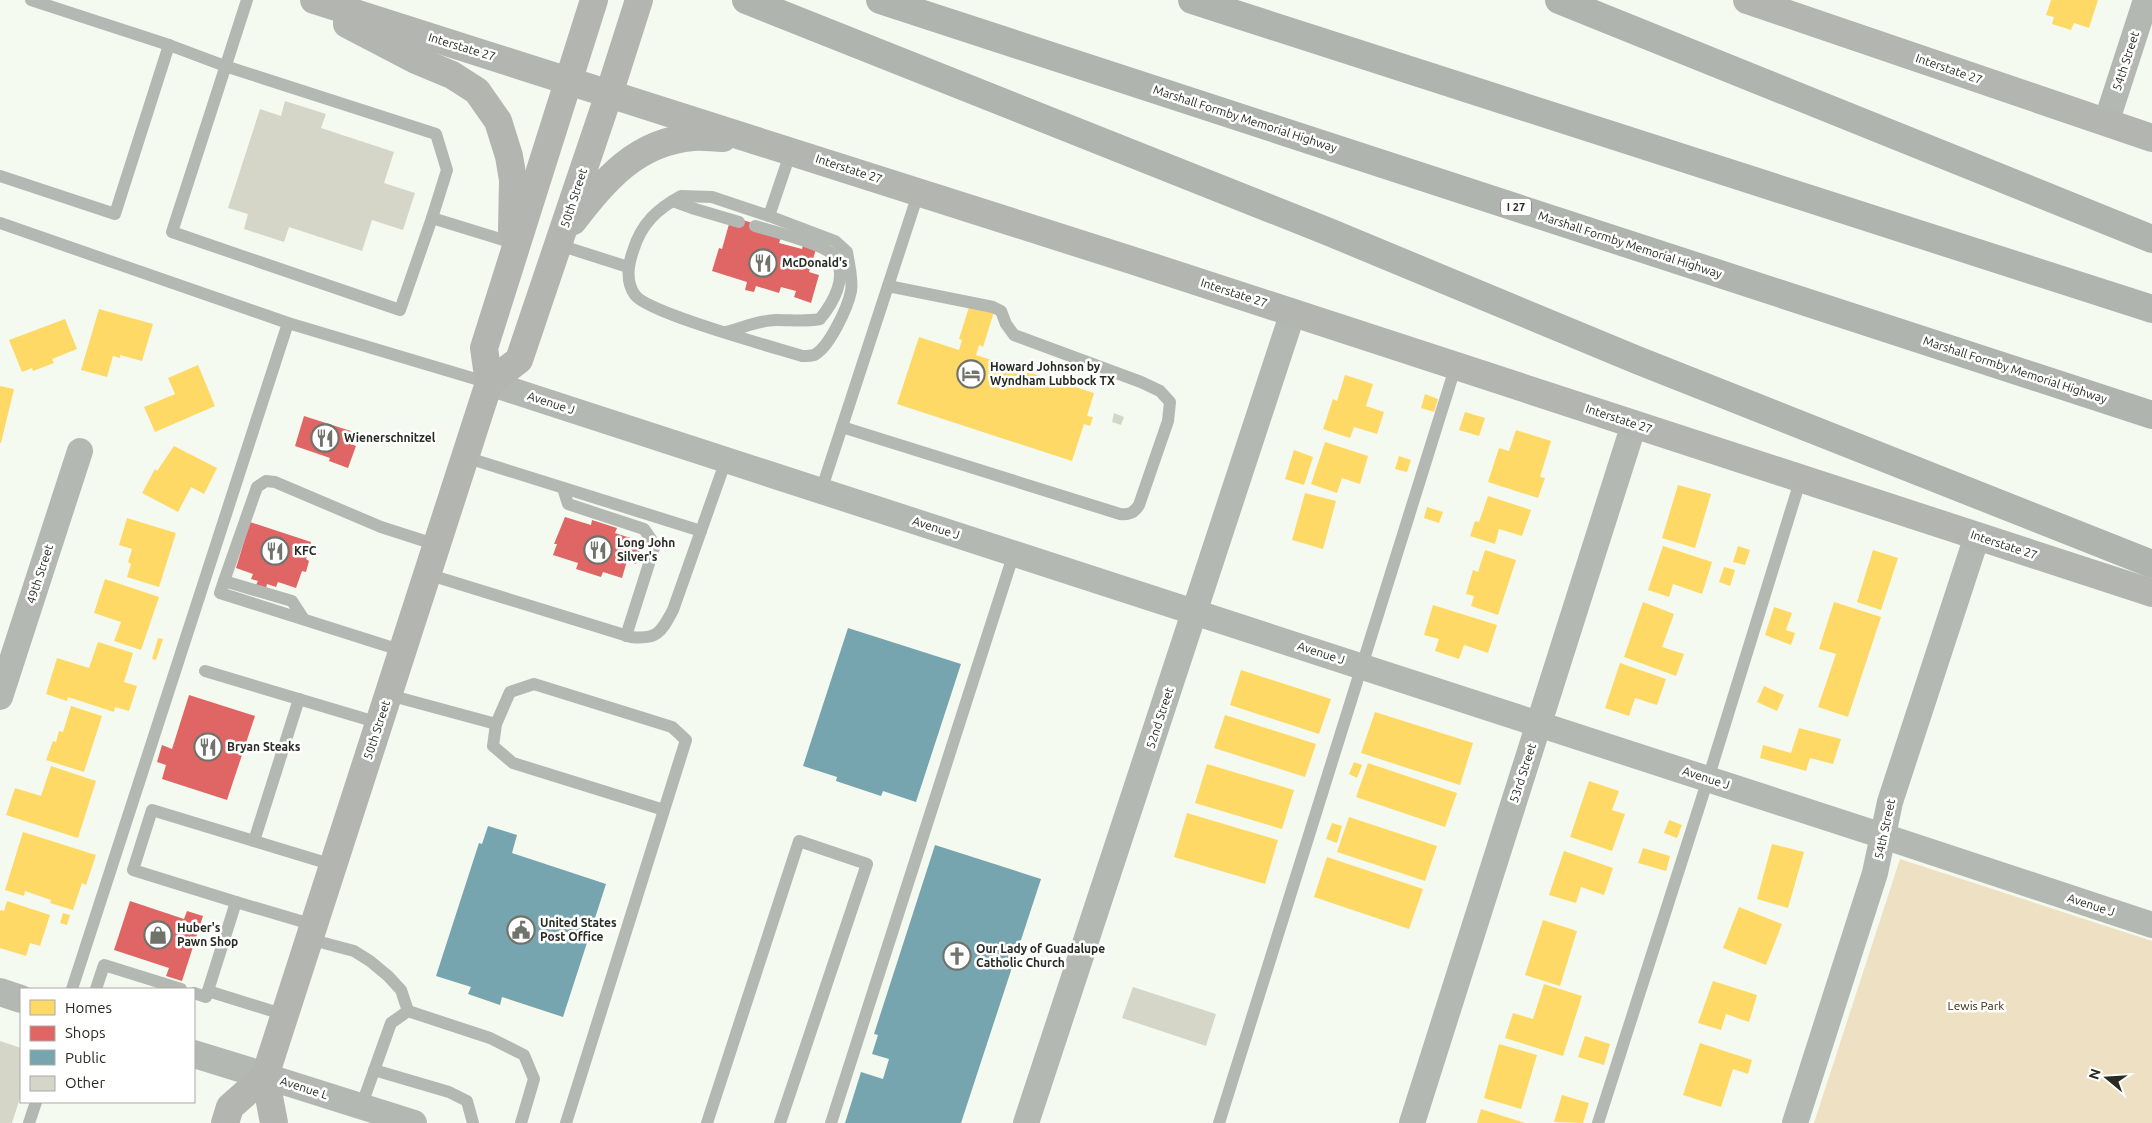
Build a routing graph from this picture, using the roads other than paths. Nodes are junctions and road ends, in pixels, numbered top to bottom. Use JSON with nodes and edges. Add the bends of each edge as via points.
{"nodes":[{"id":1,"x":31,"y":0,"type":"edge"},
{"id":2,"x":247,"y":0,"type":"edge"},
{"id":3,"x":301,"y":0,"type":"edge"},
{"id":4,"x":314,"y":0,"type":"edge"},
{"id":5,"x":594,"y":0,"type":"edge"},
{"id":6,"x":639,"y":0,"type":"edge"},
{"id":7,"x":746,"y":0,"type":"edge"},
{"id":8,"x":880,"y":0,"type":"edge"},
{"id":9,"x":1192,"y":0,"type":"edge"},
{"id":10,"x":1560,"y":0,"type":"edge"},
{"id":11,"x":1746,"y":0,"type":"edge"},
{"id":12,"x":2146,"y":0,"type":"edge"},
{"id":13,"x":169,"y":46,"type":"junction"},
{"id":14,"x":225,"y":66,"type":"junction"},
{"id":15,"x":568,"y":80,"type":"junction"},
{"id":16,"x":609,"y":94,"type":"junction"},
{"id":17,"x":2106,"y":123,"type":"junction"},
{"id":18,"x":2152,"y":138,"type":"edge"},
{"id":19,"x":780,"y":148,"type":"junction"},
{"id":20,"x":0,"y":176,"type":"edge"},
{"id":21,"x":919,"y":192,"type":"junction"},
{"id":22,"x":673,"y":200,"type":"junction"},
{"id":23,"x":769,"y":216,"type":"junction"},
{"id":24,"x":432,"y":218,"type":"junction"},
{"id":25,"x":739,"y":222,"type":"dead end"},
{"id":26,"x":0,"y":223,"type":"edge"},
{"id":27,"x":755,"y":226,"type":"dead end"},
{"id":28,"x":2152,"y":238,"type":"edge"},
{"id":29,"x":560,"y":240,"type":"junction"},
{"id":30,"x":510,"y":242,"type":"junction"},
{"id":31,"x":628,"y":267,"type":"junction"},
{"id":32,"x":505,"y":282,"type":"junction"},
{"id":33,"x":888,"y":286,"type":"junction"},
{"id":34,"x":2152,"y":310,"type":"edge"},
{"id":35,"x":1293,"y":312,"type":"junction"},
{"id":36,"x":288,"y":323,"type":"junction"},
{"id":37,"x":726,"y":332,"type":"junction"},
{"id":38,"x":1456,"y":365,"type":"junction"},
{"id":39,"x":489,"y":383,"type":"junction"},
{"id":40,"x":2152,"y":415,"type":"edge"},
{"id":41,"x":1634,"y":424,"type":"junction"},
{"id":42,"x":842,"y":428,"type":"junction"},
{"id":43,"x":80,"y":450,"type":"dead end"},
{"id":44,"x":465,"y":458,"type":"junction"},
{"id":45,"x":726,"y":460,"type":"junction"},
{"id":46,"x":1800,"y":478,"type":"junction"},
{"id":47,"x":563,"y":488,"type":"junction"},
{"id":48,"x":821,"y":491,"type":"junction"},
{"id":49,"x":700,"y":531,"type":"junction"},
{"id":50,"x":1977,"y":536,"type":"junction"},
{"id":51,"x":437,"y":545,"type":"junction"},
{"id":52,"x":1014,"y":553,"type":"junction"},
{"id":53,"x":2152,"y":564,"type":"edge"},
{"id":54,"x":428,"y":574,"type":"junction"},
{"id":55,"x":2152,"y":593,"type":"edge"},
{"id":56,"x":1195,"y":612,"type":"junction"},
{"id":57,"x":626,"y":636,"type":"junction"},
{"id":58,"x":403,"y":651,"type":"junction"},
{"id":59,"x":1361,"y":666,"type":"junction"},
{"id":60,"x":205,"y":671,"type":"dead end"},
{"id":61,"x":389,"y":694,"type":"junction"},
{"id":62,"x":0,"y":697,"type":"edge"},
{"id":63,"x":299,"y":699,"type":"junction"},
{"id":64,"x":379,"y":723,"type":"junction"},
{"id":65,"x":496,"y":724,"type":"junction"},
{"id":66,"x":1539,"y":724,"type":"junction"},
{"id":67,"x":1708,"y":779,"type":"junction"},
{"id":68,"x":664,"y":810,"type":"junction"},
{"id":69,"x":1883,"y":836,"type":"junction"},
{"id":70,"x":254,"y":841,"type":"junction"},
{"id":71,"x":333,"y":865,"type":"junction"},
{"id":72,"x":236,"y":902,"type":"junction"},
{"id":73,"x":2152,"y":925,"type":"edge"},
{"id":74,"x":311,"y":932,"type":"junction"},
{"id":75,"x":72,"y":988,"type":"edge"},
{"id":76,"x":96,"y":988,"type":"edge"},
{"id":77,"x":178,"y":988,"type":"edge"},
{"id":78,"x":208,"y":991,"type":"junction"},
{"id":79,"x":0,"y":992,"type":"edge"},
{"id":80,"x":195,"y":993,"type":"edge"},
{"id":81,"x":20,"y":999,"type":"edge"},
{"id":82,"x":408,"y":1011,"type":"junction"},
{"id":83,"x":285,"y":1015,"type":"junction"},
{"id":84,"x":195,"y":1054,"type":"edge"},
{"id":85,"x":374,"y":1070,"type":"junction"},
{"id":86,"x":265,"y":1076,"type":"junction"},
{"id":87,"x":36,"y":1103,"type":"edge"},
{"id":88,"x":364,"y":1113,"type":"edge"},
{"id":89,"x":29,"y":1123,"type":"edge"},
{"id":90,"x":225,"y":1123,"type":"edge"},
{"id":91,"x":274,"y":1123,"type":"edge"},
{"id":92,"x":414,"y":1123,"type":"edge"},
{"id":93,"x":473,"y":1123,"type":"edge"},
{"id":94,"x":521,"y":1123,"type":"edge"},
{"id":95,"x":566,"y":1123,"type":"edge"},
{"id":96,"x":707,"y":1123,"type":"edge"},
{"id":97,"x":780,"y":1123,"type":"edge"},
{"id":98,"x":831,"y":1123,"type":"edge"},
{"id":99,"x":1026,"y":1123,"type":"edge"},
{"id":100,"x":1219,"y":1123,"type":"edge"},
{"id":101,"x":1412,"y":1123,"type":"edge"},
{"id":102,"x":1598,"y":1123,"type":"edge"},
{"id":103,"x":1795,"y":1123,"type":"edge"}],
"edges":[{"from":1,"to":13,"type":"lane"},
{"from":2,"to":14,"type":"lane"},
{"from":3,"to":30,"type":"main road","via":[[416,60],[452,75],[477,91],[498,121],[509,156],[513,180]]},
{"from":4,"to":15,"type":"main road","name":"Interstate 27"},
{"from":5,"to":15,"type":"main road","name":"50th Street"},
{"from":6,"to":16,"type":"main road","name":"50th Street"},
{"from":7,"to":53,"type":"highway"},
{"from":8,"to":40,"type":"highway","name":"Marshall Formby Memorial Highway","number":"I 27"},
{"from":9,"to":34,"type":"highway"},
{"from":10,"to":28,"type":"highway"},
{"from":11,"to":17,"type":"main road","name":"Interstate 27"},
{"from":12,"to":17,"type":"street","name":"54th Street"},
{"from":13,"to":14,"type":"lane"},
{"from":13,"to":20,"type":"lane","via":[[115,214]]},
{"from":14,"to":24,"type":"lane","via":[[436,134],[447,170]]},
{"from":14,"to":24,"type":"lane","via":[[172,232],[400,310]]},
{"from":15,"to":16,"type":"main road","name":"Interstate 27"},
{"from":15,"to":32,"type":"main road","name":"50th Street"},
{"from":16,"to":19,"type":"main road","name":"Interstate 27"},
{"from":16,"to":29,"type":"main road","name":"50th Street"},
{"from":17,"to":18,"type":"main road","name":"Interstate 27"},
{"from":19,"to":21,"type":"main road","name":"Interstate 27"},
{"from":19,"to":23,"type":"lane"},
{"from":19,"to":29,"type":"main road","via":[[729,138],[693,137],[664,142],[639,153],[616,170]]},
{"from":21,"to":33,"type":"lane"},
{"from":21,"to":35,"type":"main road","name":"Interstate 27"},
{"from":22,"to":23,"type":"lane","via":[[682,196],[712,198]]},
{"from":22,"to":25,"type":"lane"},
{"from":22,"to":31,"type":"lane","via":[[645,224]]},
{"from":23,"to":37,"type":"lane","via":[[835,241],[847,252],[851,290],[846,309],[837,327],[813,355],[802,356]]},
{"from":24,"to":30,"type":"lane"},
{"from":26,"to":36,"type":"lane"},
{"from":27,"to":37,"type":"lane","via":[[822,248],[833,255],[839,267],[840,281],[831,305],[820,319],[765,321]]},
{"from":29,"to":31,"type":"lane"},
{"from":29,"to":39,"type":"main road","name":"50th Street","via":[[519,360]]},
{"from":30,"to":32,"type":"main road"},
{"from":31,"to":37,"type":"lane","via":[[628,279],[634,294],[643,302]]},
{"from":32,"to":39,"type":"main road","name":"50th Street","via":[[484,348]]},
{"from":33,"to":42,"type":"lane"},
{"from":33,"to":42,"type":"lane","via":[[993,307],[1001,311],[1014,335],[1160,391],[1170,402],[1168,421],[1139,505],[1126,515]]},
{"from":35,"to":38,"type":"main road","name":"Interstate 27"},
{"from":35,"to":56,"type":"street","name":"52nd Street"},
{"from":36,"to":39,"type":"lane"},
{"from":36,"to":75,"type":"lane"},
{"from":38,"to":41,"type":"main road","name":"Interstate 27"},
{"from":38,"to":59,"type":"lane"},
{"from":39,"to":44,"type":"main road","name":"50th Street"},
{"from":39,"to":45,"type":"street","name":"Avenue J"},
{"from":41,"to":46,"type":"main road","name":"Interstate 27"},
{"from":41,"to":66,"type":"street","name":"53rd Street"},
{"from":42,"to":48,"type":"lane"},
{"from":43,"to":62,"type":"street","name":"49th Street"},
{"from":44,"to":47,"type":"lane"},
{"from":44,"to":51,"type":"main road","name":"50th Street"},
{"from":45,"to":48,"type":"street","name":"Avenue J"},
{"from":45,"to":49,"type":"lane"},
{"from":46,"to":50,"type":"main road","name":"Interstate 27"},
{"from":46,"to":67,"type":"lane"},
{"from":47,"to":49,"type":"lane"},
{"from":47,"to":57,"type":"lane","via":[[568,504],[644,529],[655,545]]},
{"from":48,"to":52,"type":"street","name":"Avenue J"},
{"from":49,"to":57,"type":"lane","via":[[673,610],[662,631],[647,639]]},
{"from":50,"to":55,"type":"main road","name":"Interstate 27"},
{"from":50,"to":69,"type":"street","name":"54th Street","via":[[1890,802]]},
{"from":51,"to":54,"type":"main road","name":"50th Street"},
{"from":51,"to":58,"type":"lane","via":[[266,481],[257,487],[220,593]]},
{"from":52,"to":56,"type":"street","name":"Avenue J"},
{"from":52,"to":98,"type":"lane"},
{"from":54,"to":57,"type":"lane"},
{"from":54,"to":58,"type":"main road","name":"50th Street"},
{"from":56,"to":59,"type":"street","name":"Avenue J"},
{"from":56,"to":99,"type":"street","name":"52nd Street"},
{"from":58,"to":61,"type":"main road","name":"50th Street"},
{"from":59,"to":66,"type":"street","name":"Avenue J"},
{"from":59,"to":100,"type":"lane"},
{"from":60,"to":63,"type":"lane"},
{"from":61,"to":64,"type":"main road","name":"50th Street"},
{"from":61,"to":65,"type":"lane"},
{"from":63,"to":64,"type":"lane"},
{"from":63,"to":70,"type":"lane"},
{"from":64,"to":71,"type":"main road","name":"50th Street"},
{"from":65,"to":68,"type":"lane","via":[[493,746],[513,763]]},
{"from":65,"to":68,"type":"lane","via":[[510,692],[534,684],[672,727],[686,740]]},
{"from":66,"to":67,"type":"street","name":"Avenue J"},
{"from":66,"to":101,"type":"street","name":"53rd Street"},
{"from":67,"to":69,"type":"street","name":"Avenue J"},
{"from":67,"to":102,"type":"lane"},
{"from":68,"to":95,"type":"lane"},
{"from":69,"to":73,"type":"street","name":"Avenue J"},
{"from":69,"to":103,"type":"street","name":"54th Street","via":[[1875,874]]},
{"from":70,"to":71,"type":"lane"},
{"from":70,"to":72,"type":"lane","via":[[152,810],[133,870]]},
{"from":71,"to":74,"type":"main road","name":"50th Street"},
{"from":72,"to":74,"type":"lane"},
{"from":72,"to":78,"type":"lane"},
{"from":74,"to":82,"type":"lane","via":[[370,961],[401,990]]},
{"from":74,"to":83,"type":"main road","name":"50th Street"},
{"from":76,"to":77,"type":"lane","via":[[104,965]]},
{"from":78,"to":80,"type":"lane","via":[[206,997]]},
{"from":78,"to":83,"type":"lane"},
{"from":79,"to":81,"type":"street"},
{"from":82,"to":85,"type":"lane","via":[[391,1023]]},
{"from":82,"to":94,"type":"lane","via":[[490,1038],[524,1055],[534,1079]]},
{"from":83,"to":86,"type":"main road","name":"50th Street"},
{"from":84,"to":86,"type":"street","name":"Avenue L"},
{"from":85,"to":88,"type":"lane"},
{"from":85,"to":93,"type":"lane","via":[[449,1092],[467,1101]]},
{"from":86,"to":88,"type":"street","name":"Avenue L"},
{"from":86,"to":90,"type":"main road","via":[[230,1107]]},
{"from":86,"to":91,"type":"main road","name":"50th Street"},
{"from":87,"to":89,"type":"lane"},
{"from":88,"to":92,"type":"street","name":"Avenue L"},
{"from":96,"to":97,"type":"lane","via":[[799,841],[867,864]]}]}
